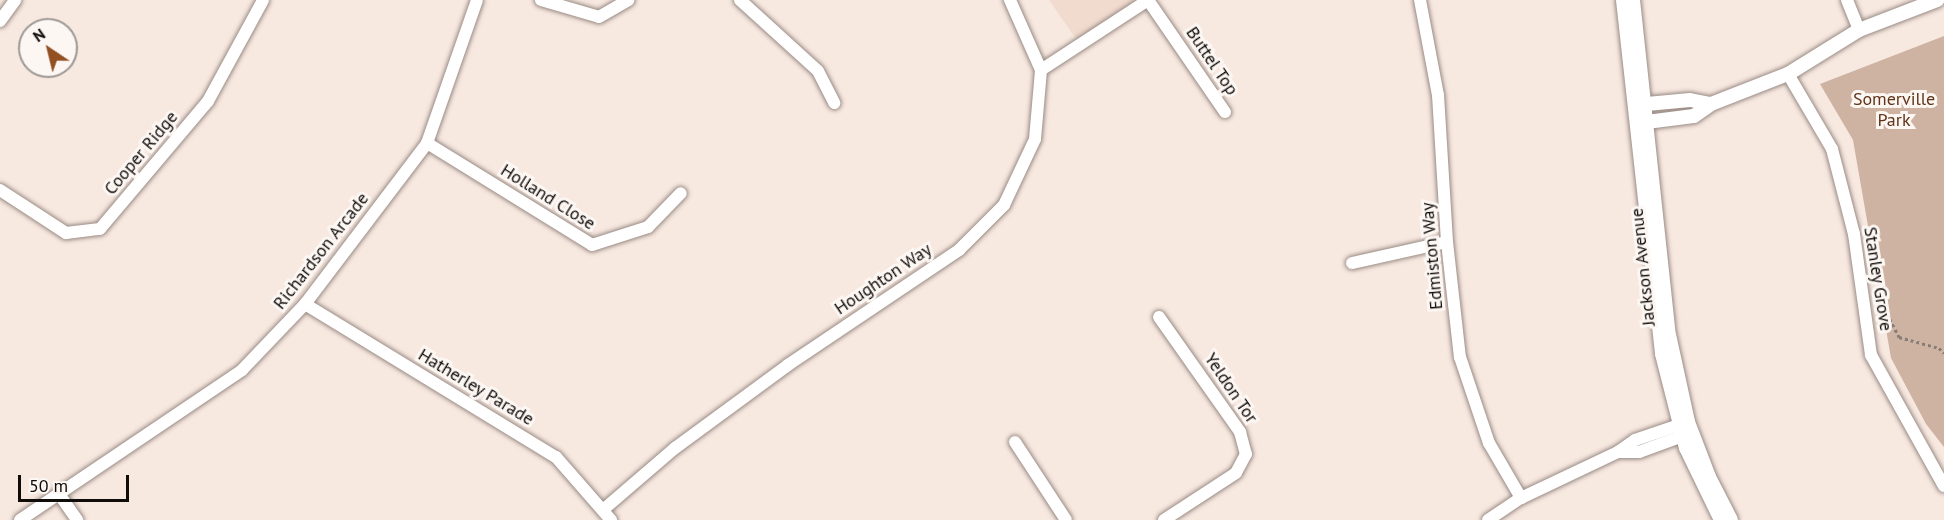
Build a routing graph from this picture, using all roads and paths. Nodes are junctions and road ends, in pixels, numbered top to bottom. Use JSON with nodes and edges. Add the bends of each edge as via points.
{"nodes":[{"id":1,"x":15,"y":0,"type":"edge"},
{"id":2,"x":263,"y":0,"type":"edge"},
{"id":3,"x":477,"y":0,"type":"edge"},
{"id":4,"x":541,"y":0,"type":"edge"},
{"id":5,"x":628,"y":0,"type":"edge"},
{"id":6,"x":740,"y":0,"type":"edge"},
{"id":7,"x":1010,"y":0,"type":"edge"},
{"id":8,"x":1148,"y":0,"type":"edge"},
{"id":9,"x":1420,"y":0,"type":"edge"},
{"id":10,"x":1623,"y":0,"type":"edge"},
{"id":11,"x":1633,"y":0,"type":"edge"},
{"id":12,"x":1847,"y":0,"type":"edge"},
{"id":13,"x":1937,"y":0,"type":"edge"},
{"id":14,"x":0,"y":21,"type":"edge"},
{"id":15,"x":1859,"y":30,"type":"junction"},
{"id":16,"x":1041,"y":70,"type":"junction"},
{"id":17,"x":1788,"y":74,"type":"junction"},
{"id":18,"x":834,"y":103,"type":"dead end"},
{"id":19,"x":1711,"y":104,"type":"junction"},
{"id":20,"x":1639,"y":105,"type":"junction"},
{"id":21,"x":1225,"y":112,"type":"dead end"},
{"id":22,"x":1641,"y":123,"type":"junction"},
{"id":23,"x":427,"y":143,"type":"junction"},
{"id":24,"x":0,"y":190,"type":"edge"},
{"id":25,"x":681,"y":193,"type":"dead end"},
{"id":26,"x":1447,"y":242,"type":"junction"},
{"id":27,"x":1352,"y":262,"type":"dead end"},
{"id":28,"x":1873,"y":286,"type":"dead end"},
{"id":29,"x":305,"y":304,"type":"junction"},
{"id":30,"x":1159,"y":316,"type":"dead end"},
{"id":31,"x":1942,"y":348,"type":"edge"},
{"id":32,"x":1944,"y":353,"type":"edge"},
{"id":33,"x":1685,"y":429,"type":"junction"},
{"id":34,"x":1015,"y":442,"type":"dead end"},
{"id":35,"x":1944,"y":486,"type":"edge"},
{"id":36,"x":59,"y":494,"type":"junction"},
{"id":37,"x":1521,"y":498,"type":"junction"},
{"id":38,"x":607,"y":515,"type":"edge"},
{"id":39,"x":20,"y":520,"type":"edge"},
{"id":40,"x":76,"y":520,"type":"edge"},
{"id":41,"x":1066,"y":520,"type":"edge"},
{"id":42,"x":1164,"y":520,"type":"edge"},
{"id":43,"x":1488,"y":520,"type":"edge"},
{"id":44,"x":1721,"y":520,"type":"edge"},
{"id":45,"x":1731,"y":520,"type":"edge"}],
"edges":[{"from":1,"to":14,"type":"street"},
{"from":2,"to":24,"type":"street","name":"Cooper Ridge","via":[[208,101],[100,229],[66,233]]},
{"from":3,"to":23,"type":"street","name":"Richardson Arcade"},
{"from":4,"to":5,"type":"street","via":[[599,17]]},
{"from":6,"to":18,"type":"street","via":[[818,71]]},
{"from":7,"to":16,"type":"street","name":"Houghton Way"},
{"from":8,"to":16,"type":"street"},
{"from":8,"to":21,"type":"street","name":"Buttel Top"},
{"from":9,"to":26,"type":"street","name":"Edmiston Way","via":[[1438,95]]},
{"from":10,"to":20,"type":"street","name":"Jackson Avenue"},
{"from":11,"to":20,"type":"street","name":"Jackson Avenue"},
{"from":12,"to":15,"type":"street"},
{"from":13,"to":15,"type":"street"},
{"from":15,"to":17,"type":"street"},
{"from":16,"to":38,"type":"street","name":"Houghton Way","via":[[1035,139],[1004,205],[959,250],[788,365],[675,448]]},
{"from":17,"to":19,"type":"street"},
{"from":17,"to":35,"type":"street","name":"Stanley Grove","via":[[1832,149],[1854,234],[1871,355]]},
{"from":19,"to":20,"type":"street","via":[[1690,100]]},
{"from":19,"to":22,"type":"street","via":[[1694,116]]},
{"from":20,"to":22,"type":"street","name":"Jackson Avenue"},
{"from":22,"to":33,"type":"street","name":"Jackson Avenue"},
{"from":23,"to":25,"type":"street","name":"Holland Close","via":[[592,245],[648,227]]},
{"from":23,"to":29,"type":"street","name":"Richardson Arcade"},
{"from":26,"to":27,"type":"street"},
{"from":26,"to":37,"type":"street","name":"Edmiston Way","via":[[1460,357],[1489,443]]},
{"from":28,"to":31,"type":"path","via":[[1899,337]]},
{"from":29,"to":36,"type":"street","name":"Richardson Arcade","via":[[242,370]]},
{"from":29,"to":38,"type":"street","name":"Hatherley Parade","via":[[556,457]]},
{"from":30,"to":42,"type":"street","name":"Yeldon Tor","via":[[1240,432],[1246,454],[1236,472]]},
{"from":31,"to":32,"type":"path"},
{"from":33,"to":37,"type":"street","via":[[1639,452],[1618,452]]},
{"from":33,"to":44,"type":"street","name":"Jackson Avenue"},
{"from":33,"to":45,"type":"street","name":"Jackson Avenue"},
{"from":34,"to":41,"type":"street"},
{"from":36,"to":39,"type":"street","name":"Richardson Arcade"},
{"from":36,"to":40,"type":"street"},
{"from":37,"to":43,"type":"street"}]}
